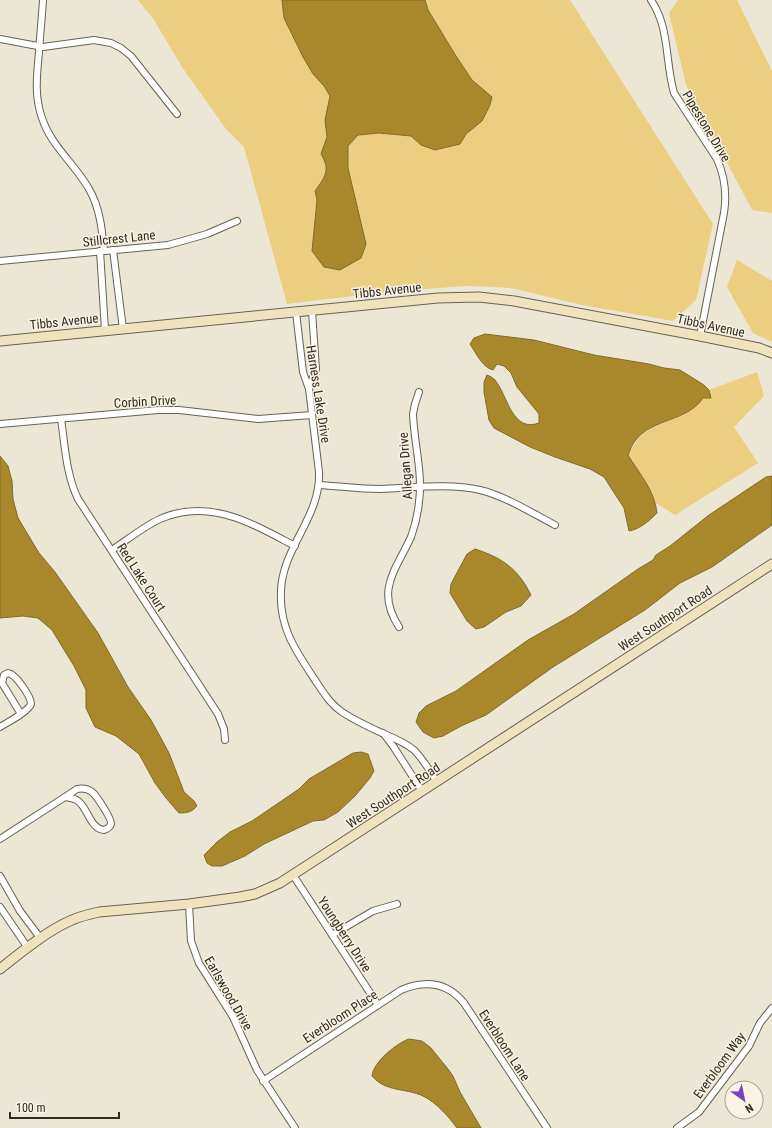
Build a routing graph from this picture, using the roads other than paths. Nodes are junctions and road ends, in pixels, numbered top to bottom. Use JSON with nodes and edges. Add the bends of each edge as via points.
{"nodes":[{"id":1,"x":43,"y":0,"type":"edge"},
{"id":2,"x":651,"y":0,"type":"edge"},
{"id":3,"x":0,"y":39,"type":"edge"},
{"id":4,"x":39,"y":46,"type":"junction"},
{"id":5,"x":177,"y":114,"type":"dead end"},
{"id":6,"x":237,"y":221,"type":"dead end"},
{"id":7,"x":113,"y":250,"type":"junction"},
{"id":8,"x":102,"y":251,"type":"junction"},
{"id":9,"x":0,"y":261,"type":"edge"},
{"id":10,"x":312,"y":311,"type":"junction"},
{"id":11,"x":296,"y":312,"type":"junction"},
{"id":12,"x":123,"y":329,"type":"junction"},
{"id":13,"x":105,"y":330,"type":"junction"},
{"id":14,"x":700,"y":336,"type":"junction"},
{"id":15,"x":0,"y":341,"type":"edge"},
{"id":16,"x":772,"y":353,"type":"edge"},
{"id":17,"x":309,"y":389,"type":"junction"},
{"id":18,"x":419,"y":392,"type":"dead end"},
{"id":19,"x":312,"y":415,"type":"junction"},
{"id":20,"x":62,"y":419,"type":"junction"},
{"id":21,"x":1,"y":423,"type":"edge"},
{"id":22,"x":319,"y":485,"type":"junction"},
{"id":23,"x":420,"y":488,"type":"junction"},
{"id":24,"x":555,"y":525,"type":"dead end"},
{"id":25,"x":295,"y":546,"type":"junction"},
{"id":26,"x":112,"y":550,"type":"junction"},
{"id":27,"x":772,"y":564,"type":"edge"},
{"id":28,"x":399,"y":627,"type":"dead end"},
{"id":29,"x":21,"y":714,"type":"junction"},
{"id":30,"x":0,"y":727,"type":"edge"},
{"id":31,"x":383,"y":733,"type":"junction"},
{"id":32,"x":225,"y":740,"type":"dead end"},
{"id":33,"x":437,"y":782,"type":"junction"},
{"id":34,"x":422,"y":791,"type":"junction"},
{"id":35,"x":65,"y":797,"type":"junction"},
{"id":36,"x":0,"y":839,"type":"edge"},
{"id":37,"x":0,"y":876,"type":"edge"},
{"id":38,"x":293,"y":876,"type":"junction"},
{"id":39,"x":189,"y":904,"type":"junction"},
{"id":40,"x":397,"y":904,"type":"dead end"},
{"id":41,"x":0,"y":907,"type":"edge"},
{"id":42,"x":332,"y":935,"type":"junction"},
{"id":43,"x":41,"y":939,"type":"junction"},
{"id":44,"x":28,"y":948,"type":"junction"},
{"id":45,"x":0,"y":969,"type":"edge"},
{"id":46,"x":434,"y":984,"type":"joint"},
{"id":47,"x":378,"y":1005,"type":"junction"},
{"id":48,"x":772,"y":1008,"type":"edge"},
{"id":49,"x":263,"y":1080,"type":"junction"},
{"id":50,"x":295,"y":1128,"type":"edge"},
{"id":51,"x":546,"y":1128,"type":"edge"},
{"id":52,"x":677,"y":1128,"type":"edge"}],
"edges":[{"from":1,"to":4,"type":"street"},
{"from":2,"to":14,"type":"street","name":"Pipestone Drive","via":[[662,22],[674,93],[717,159],[725,184],[726,202]]},
{"from":3,"to":4,"type":"street"},
{"from":4,"to":5,"type":"street","via":[[49,47],[94,40],[117,46],[134,60]]},
{"from":4,"to":8,"type":"street","via":[[36,88],[41,116],[50,137],[84,181],[93,197],[100,219]]},
{"from":6,"to":7,"type":"street","name":"Stillcrest Lane","via":[[181,242]]},
{"from":7,"to":8,"type":"street","name":"Stillcrest Lane"},
{"from":7,"to":12,"type":"street"},
{"from":8,"to":9,"type":"street","name":"Stillcrest Lane"},
{"from":8,"to":13,"type":"street"},
{"from":10,"to":11,"type":"main road","name":"Tibbs Avenue"},
{"from":10,"to":14,"type":"main road","name":"Tibbs Avenue","via":[[438,298],[485,298],[514,301]]},
{"from":10,"to":17,"type":"street","via":[[316,369]]},
{"from":11,"to":12,"type":"main road","name":"Tibbs Avenue"},
{"from":11,"to":17,"type":"street","name":"Harness Lake Drive","via":[[303,372]]},
{"from":12,"to":13,"type":"main road","name":"Tibbs Avenue"},
{"from":13,"to":15,"type":"main road","name":"Tibbs Avenue"},
{"from":14,"to":16,"type":"main road","name":"Tibbs Avenue"},
{"from":17,"to":19,"type":"street","name":"Harness Lake Drive"},
{"from":18,"to":23,"type":"street","name":"Allegan Drive","via":[[413,414]]},
{"from":19,"to":20,"type":"street","name":"Corbin Drive","via":[[258,418],[158,410]]},
{"from":19,"to":22,"type":"street","name":"Harness Lake Drive"},
{"from":20,"to":21,"type":"street","name":"Corbin Drive"},
{"from":20,"to":26,"type":"street","name":"Red Lake Court","via":[[72,486]]},
{"from":22,"to":23,"type":"street","via":[[370,489]]},
{"from":22,"to":25,"type":"street","name":"Harness Lake Drive","via":[[312,512]]},
{"from":23,"to":24,"type":"street","via":[[462,487],[483,491]]},
{"from":23,"to":28,"type":"street","name":"Allegan Drive","via":[[414,526],[392,572],[388,587],[389,608]]},
{"from":25,"to":26,"type":"street","via":[[239,518],[196,511],[177,513],[161,519]]},
{"from":25,"to":31,"type":"street","name":"Harness Lake Drive","via":[[285,568],[280,604],[290,640],[333,705]]},
{"from":26,"to":32,"type":"street","name":"Red Lake Court","via":[[218,714]]},
{"from":27,"to":33,"type":"main road","name":"West Southport Road"},
{"from":29,"to":29,"type":"street","via":[[32,702],[15,676],[8,673],[4,675],[2,683]]},
{"from":29,"to":30,"type":"street"},
{"from":31,"to":33,"type":"street","name":"Harness Lake Drive","via":[[414,750]]},
{"from":31,"to":34,"type":"street"},
{"from":33,"to":34,"type":"main road","name":"West Southport Road"},
{"from":34,"to":38,"type":"main road","name":"West Southport Road"},
{"from":35,"to":35,"type":"street","via":[[79,802],[97,828],[108,828],[111,821],[109,817],[88,789],[77,789]]},
{"from":35,"to":36,"type":"street"},
{"from":37,"to":43,"type":"street"},
{"from":38,"to":39,"type":"main road","name":"West Southport Road","via":[[255,894]]},
{"from":38,"to":42,"type":"street","name":"Youngberry Drive"},
{"from":39,"to":43,"type":"main road","name":"West Southport Road","via":[[99,912],[72,920]]},
{"from":39,"to":49,"type":"street","name":"Earlswood Drive","via":[[191,941],[197,960],[233,1017],[252,1062]]},
{"from":40,"to":42,"type":"street","via":[[373,911]]},
{"from":41,"to":44,"type":"street"},
{"from":42,"to":47,"type":"street","name":"Youngberry Drive"},
{"from":43,"to":44,"type":"main road","name":"West Southport Road"},
{"from":44,"to":45,"type":"main road","name":"West Southport Road"},
{"from":46,"to":47,"type":"street","name":"Everbloom Place","via":[[405,987]]},
{"from":46,"to":51,"type":"street","name":"Everbloom Lane","via":[[451,991],[464,1003]]},
{"from":47,"to":49,"type":"street","name":"Everbloom Place"},
{"from":48,"to":52,"type":"street","name":"Everbloom Way","via":[[749,1046],[699,1112]]},
{"from":49,"to":50,"type":"street","name":"Earlswood Drive"}]}
